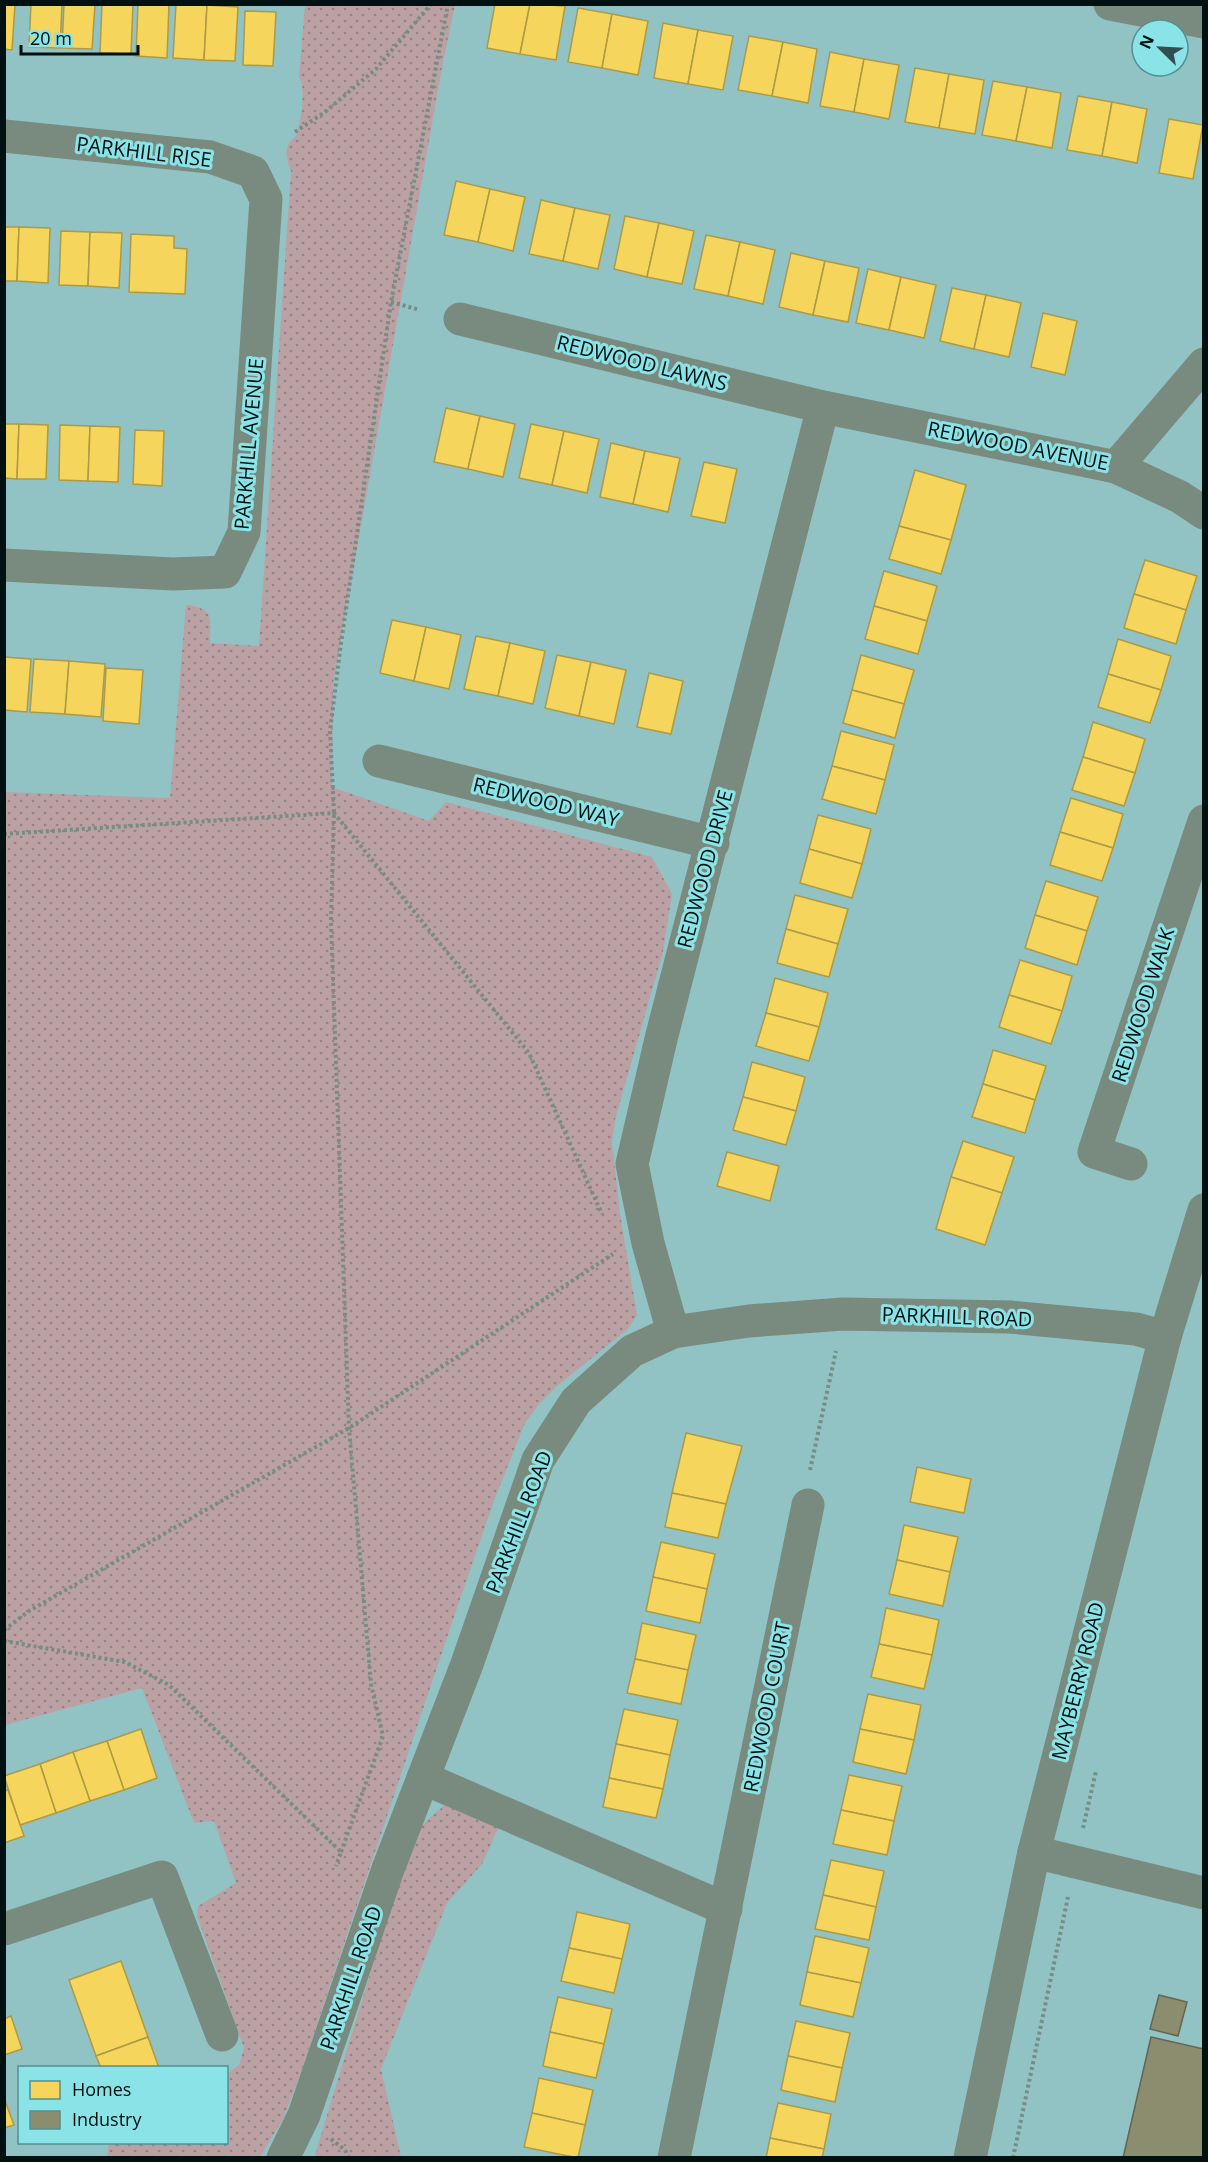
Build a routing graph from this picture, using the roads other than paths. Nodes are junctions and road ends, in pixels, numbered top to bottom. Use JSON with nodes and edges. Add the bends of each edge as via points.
{"nodes":[{"id":1,"x":1110,"y":4,"type":"edge"},
{"id":2,"x":1203,"y":22,"type":"edge"},
{"id":3,"x":4,"y":136,"type":"edge"},
{"id":4,"x":266,"y":199,"type":"joint"},
{"id":5,"x":460,"y":319,"type":"dead end"},
{"id":6,"x":1203,"y":364,"type":"edge"},
{"id":7,"x":824,"y":406,"type":"junction"},
{"id":8,"x":1116,"y":467,"type":"junction"},
{"id":9,"x":1203,"y":513,"type":"edge"},
{"id":10,"x":4,"y":566,"type":"edge"},
{"id":11,"x":379,"y":761,"type":"dead end"},
{"id":12,"x":1203,"y":821,"type":"edge"},
{"id":13,"x":713,"y":843,"type":"junction"},
{"id":14,"x":1131,"y":1164,"type":"dead end"},
{"id":15,"x":1203,"y":1210,"type":"edge"},
{"id":16,"x":1192,"y":1285,"type":"edge"},
{"id":17,"x":673,"y":1332,"type":"junction"},
{"id":18,"x":1166,"y":1337,"type":"junction"},
{"id":19,"x":808,"y":1505,"type":"dead end"},
{"id":20,"x":423,"y":1778,"type":"junction"},
{"id":21,"x":1034,"y":1852,"type":"junction"},
{"id":22,"x":1203,"y":1893,"type":"edge"},
{"id":23,"x":726,"y":1909,"type":"junction"},
{"id":24,"x":4,"y":1929,"type":"edge"},
{"id":25,"x":222,"y":2035,"type":"dead end"},
{"id":26,"x":283,"y":2157,"type":"edge"},
{"id":27,"x":674,"y":2157,"type":"edge"},
{"id":28,"x":970,"y":2157,"type":"edge"}],
"edges":[{"from":1,"to":2,"type":"street"},
{"from":3,"to":4,"type":"street","name":"PARKHILL RISE","via":[[210,157],[253,172]]},
{"from":4,"to":10,"type":"street","name":"PARKHILL AVENUE","via":[[244,532],[230,583],[173,574]]},
{"from":5,"to":7,"type":"street","name":"REDWOOD LAWNS"},
{"from":6,"to":8,"type":"street","name":"REDWOOD AVENUE"},
{"from":7,"to":8,"type":"street","name":"REDWOOD AVENUE"},
{"from":7,"to":13,"type":"street","name":"REDWOOD DRIVE"},
{"from":8,"to":9,"type":"street","via":[[1180,497]]},
{"from":11,"to":13,"type":"street","name":"REDWOOD WAY"},
{"from":12,"to":14,"type":"street","name":"REDWOOD WALK","via":[[1094,1152]]},
{"from":13,"to":17,"type":"street","name":"REDWOOD DRIVE","via":[[632,1164],[648,1243]]},
{"from":15,"to":16,"type":"street","name":"MAYBERRY ROAD"},
{"from":16,"to":18,"type":"street","name":"MAYBERRY ROAD"},
{"from":17,"to":18,"type":"street","name":"PARKHILL ROAD","via":[[843,1314],[1010,1317],[1137,1329]]},
{"from":17,"to":20,"type":"street","name":"PARKHILL ROAD","via":[[632,1351],[576,1401],[538,1460]]},
{"from":18,"to":21,"type":"street","name":"MAYBERRY ROAD"},
{"from":19,"to":23,"type":"street","name":"REDWOOD COURT"},
{"from":20,"to":23,"type":"street"},
{"from":20,"to":26,"type":"street","name":"PARKHILL ROAD","via":[[304,2115]]},
{"from":21,"to":22,"type":"street"},
{"from":21,"to":28,"type":"street","name":"MAYBERRY ROAD"},
{"from":23,"to":27,"type":"street","name":"REDWOOD COURT"},
{"from":24,"to":25,"type":"street","via":[[162,1877]]}]}
